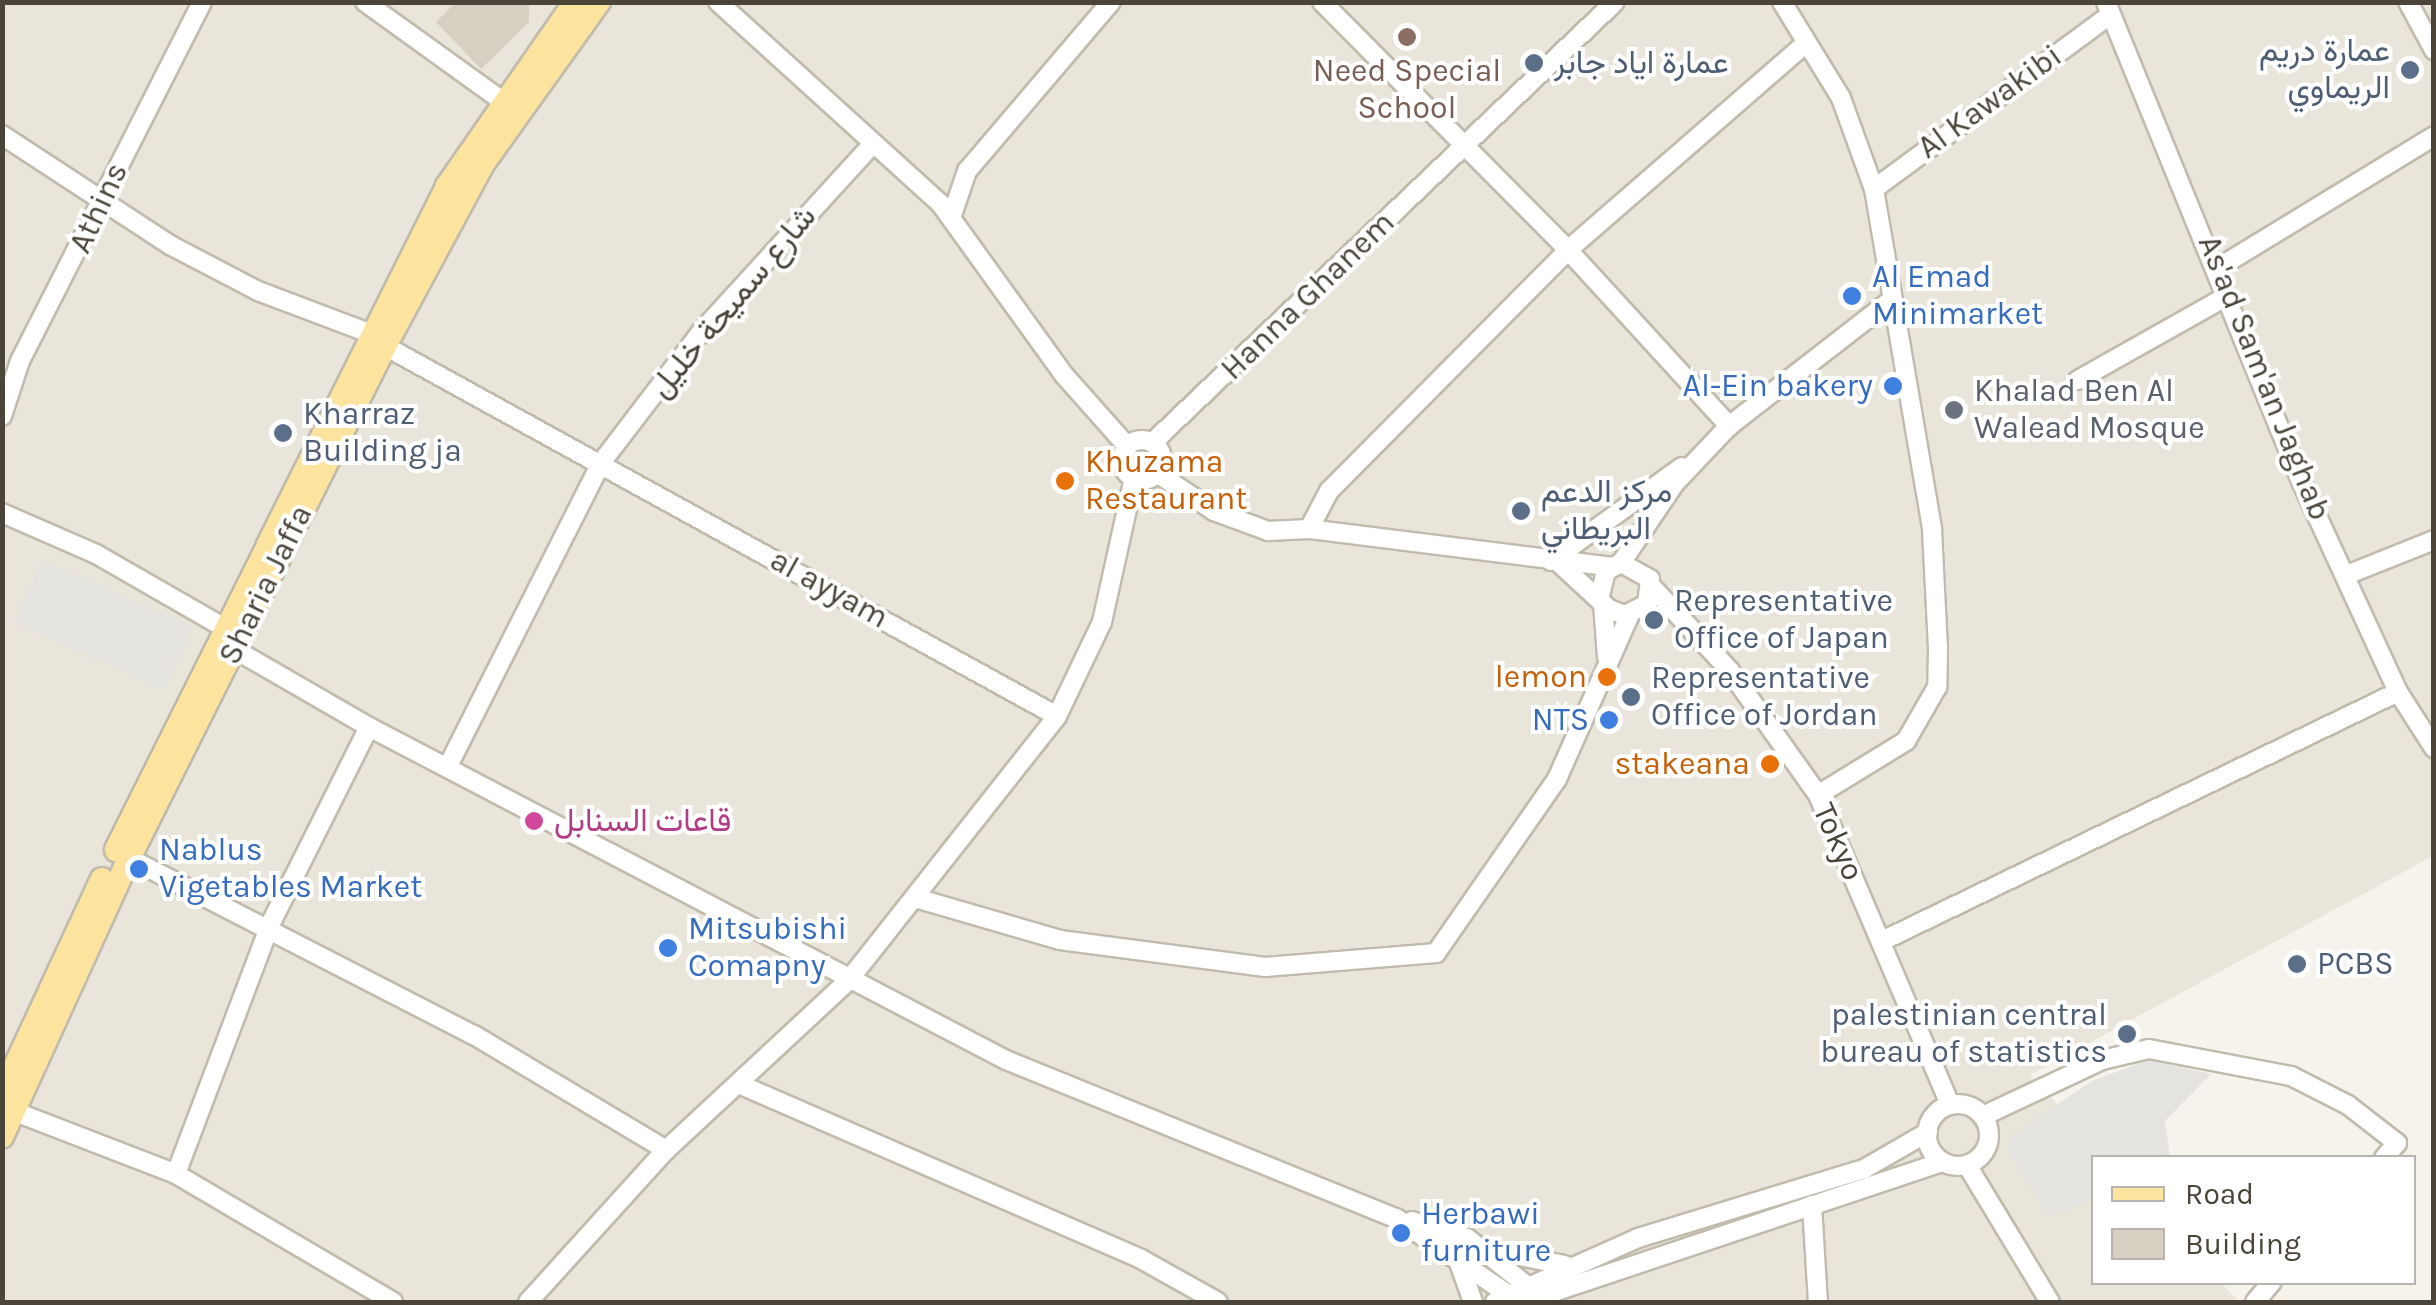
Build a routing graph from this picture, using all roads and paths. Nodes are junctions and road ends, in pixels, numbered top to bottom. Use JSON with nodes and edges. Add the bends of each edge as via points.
{"nodes":[{"id":1,"x":202,"y":2,"type":"edge"},
{"id":2,"x":365,"y":2,"type":"edge"},
{"id":3,"x":575,"y":2,"type":"edge"},
{"id":4,"x":599,"y":2,"type":"edge"},
{"id":5,"x":718,"y":2,"type":"edge"},
{"id":6,"x":1110,"y":2,"type":"edge"},
{"id":7,"x":1326,"y":2,"type":"edge"},
{"id":8,"x":1595,"y":2,"type":"edge"},
{"id":9,"x":1615,"y":2,"type":"edge"},
{"id":10,"x":1782,"y":2,"type":"edge"},
{"id":11,"x":2408,"y":2,"type":"edge"},
{"id":12,"x":2107,"y":9,"type":"edge"},
{"id":13,"x":1594,"y":25,"type":"junction"},
{"id":14,"x":2432,"y":40,"type":"edge"},
{"id":15,"x":1806,"y":43,"type":"junction"},
{"id":16,"x":501,"y":100,"type":"junction"},
{"id":17,"x":2,"y":135,"type":"edge"},
{"id":18,"x":2434,"y":136,"type":"edge"},
{"id":19,"x":871,"y":146,"type":"junction"},
{"id":20,"x":1463,"y":148,"type":"junction"},
{"id":21,"x":967,"y":171,"type":"junction"},
{"id":22,"x":919,"y":189,"type":"junction"},
{"id":23,"x":1874,"y":189,"type":"junction"},
{"id":24,"x":101,"y":198,"type":"junction"},
{"id":25,"x":951,"y":218,"type":"junction"},
{"id":26,"x":1568,"y":250,"type":"junction"},
{"id":27,"x":2218,"y":268,"type":"junction"},
{"id":28,"x":2227,"y":296,"type":"junction"},
{"id":29,"x":1890,"y":301,"type":"junction"},
{"id":30,"x":378,"y":340,"type":"junction"},
{"id":31,"x":2078,"y":380,"type":"dead end"},
{"id":32,"x":2,"y":416,"type":"edge"},
{"id":33,"x":1729,"y":426,"type":"junction"},
{"id":34,"x":1152,"y":443,"type":"junction"},
{"id":35,"x":1128,"y":446,"type":"junction"},
{"id":36,"x":1700,"y":458,"type":"junction"},
{"id":37,"x":602,"y":462,"type":"junction"},
{"id":38,"x":1157,"y":473,"type":"junction"},
{"id":39,"x":1134,"y":478,"type":"junction"},
{"id":40,"x":2,"y":513,"type":"edge"},
{"id":41,"x":1650,"y":524,"type":"junction"},
{"id":42,"x":1310,"y":529,"type":"junction"},
{"id":43,"x":2434,"y":540,"type":"edge"},
{"id":44,"x":1555,"y":561,"type":"junction"},
{"id":45,"x":1617,"y":564,"type":"junction"},
{"id":46,"x":2349,"y":574,"type":"junction"},
{"id":47,"x":1651,"y":583,"type":"junction"},
{"id":48,"x":1602,"y":599,"type":"junction"},
{"id":49,"x":1673,"y":610,"type":"junction"},
{"id":50,"x":1636,"y":612,"type":"junction"},
{"id":51,"x":223,"y":627,"type":"junction"},
{"id":52,"x":234,"y":649,"type":"junction"},
{"id":53,"x":1606,"y":658,"type":"junction"},
{"id":54,"x":2398,"y":692,"type":"junction"},
{"id":55,"x":1057,"y":716,"type":"junction"},
{"id":56,"x":370,"y":727,"type":"junction"},
{"id":57,"x":2434,"y":748,"type":"edge"},
{"id":58,"x":448,"y":766,"type":"junction"},
{"id":59,"x":1818,"y":794,"type":"junction"},
{"id":60,"x":129,"y":858,"type":"junction"},
{"id":61,"x":919,"y":899,"type":"junction"},
{"id":62,"x":270,"y":925,"type":"junction"},
{"id":63,"x":1882,"y":940,"type":"junction"},
{"id":64,"x":848,"y":981,"type":"junction"},
{"id":65,"x":18,"y":1058,"type":"edge"},
{"id":66,"x":740,"y":1085,"type":"junction"},
{"id":67,"x":8,"y":1102,"type":"edge"},
{"id":68,"x":1950,"y":1106,"type":"junction"},
{"id":69,"x":1982,"y":1116,"type":"junction"},
{"id":70,"x":1928,"y":1132,"type":"junction"},
{"id":71,"x":2,"y":1137,"type":"edge"},
{"id":72,"x":666,"y":1150,"type":"junction"},
{"id":73,"x":2391,"y":1150,"type":"edge"},
{"id":74,"x":1942,"y":1162,"type":"junction"},
{"id":75,"x":1967,"y":1165,"type":"junction"},
{"id":76,"x":176,"y":1174,"type":"junction"},
{"id":77,"x":1812,"y":1205,"type":"junction"},
{"id":78,"x":1396,"y":1218,"type":"junction"},
{"id":79,"x":1480,"y":1246,"type":"junction"},
{"id":80,"x":1454,"y":1252,"type":"junction"},
{"id":81,"x":1564,"y":1265,"type":"junction"},
{"id":82,"x":1579,"y":1280,"type":"junction"},
{"id":83,"x":1522,"y":1298,"type":"edge"},
{"id":84,"x":392,"y":1302,"type":"edge"},
{"id":85,"x":528,"y":1302,"type":"edge"},
{"id":86,"x":1218,"y":1302,"type":"edge"},
{"id":87,"x":1473,"y":1302,"type":"edge"},
{"id":88,"x":1566,"y":1302,"type":"edge"},
{"id":89,"x":1818,"y":1302,"type":"edge"},
{"id":90,"x":2050,"y":1302,"type":"edge"}],
"edges":[{"from":1,"to":24,"type":"street","name":"Athins"},
{"from":2,"to":16,"type":"street"},
{"from":3,"to":16,"type":"main road","name":"Sharia Jaffa"},
{"from":4,"to":30,"type":"main road","name":"Sharia Jaffa","via":[[482,164]]},
{"from":5,"to":19,"type":"street"},
{"from":6,"to":21,"type":"street"},
{"from":7,"to":20,"type":"street"},
{"from":8,"to":13,"type":"street"},
{"from":9,"to":13,"type":"street","name":"Hanna Ghanem"},
{"from":10,"to":15,"type":"street"},
{"from":11,"to":14,"type":"street"},
{"from":12,"to":23,"type":"street","name":"Al Kawakibi"},
{"from":12,"to":27,"type":"street","name":"As'ad Sam'an Jaghab","via":[[2153,102]]},
{"from":13,"to":20,"type":"street","name":"Hanna Ghanem"},
{"from":15,"to":23,"type":"street","via":[[1841,98]]},
{"from":15,"to":26,"type":"street"},
{"from":16,"to":30,"type":"main road","name":"Sharia Jaffa","via":[[447,186]]},
{"from":17,"to":24,"type":"street","name":"al ayyam"},
{"from":18,"to":27,"type":"street"},
{"from":19,"to":22,"type":"street"},
{"from":19,"to":37,"type":"street","name":"شارع سميحة خليل","via":[[701,332]]},
{"from":20,"to":26,"type":"street"},
{"from":20,"to":34,"type":"street","name":"Hanna Ghanem"},
{"from":21,"to":22,"type":"street"},
{"from":21,"to":25,"type":"street"},
{"from":22,"to":25,"type":"street"},
{"from":23,"to":29,"type":"street"},
{"from":24,"to":30,"type":"street","name":"al ayyam","via":[[258,291]]},
{"from":24,"to":32,"type":"street","name":"Athins","via":[[20,360]]},
{"from":25,"to":35,"type":"street","via":[[1064,375]]},
{"from":26,"to":33,"type":"street"},
{"from":26,"to":42,"type":"street","via":[[1329,491]]},
{"from":27,"to":28,"type":"street","name":"As'ad Sam'an Jaghab"},
{"from":28,"to":31,"type":"street"},
{"from":28,"to":46,"type":"street","name":"As'ad Sam'an Jaghab","via":[[2301,482]]},
{"from":29,"to":33,"type":"street"},
{"from":29,"to":59,"type":"street","via":[[1932,530],[1937,688],[1906,741]]},
{"from":30,"to":37,"type":"street","name":"al ayyam"},
{"from":30,"to":51,"type":"main road","name":"Sharia Jaffa"},
{"from":30,"to":52,"type":"main road","name":"Sharia Jaffa"},
{"from":33,"to":36,"type":"street"},
{"from":34,"to":35,"type":"street"},
{"from":34,"to":38,"type":"street","via":[[1162,460]]},
{"from":35,"to":39,"type":"street","via":[[1122,464]]},
{"from":36,"to":41,"type":"street"},
{"from":36,"to":44,"type":"street"},
{"from":37,"to":55,"type":"street","name":"al ayyam"},
{"from":37,"to":58,"type":"street","name":"شارع سميحة خليل"},
{"from":38,"to":39,"type":"street"},
{"from":38,"to":42,"type":"street","via":[[1242,526]]},
{"from":39,"to":55,"type":"street","via":[[1102,622]]},
{"from":40,"to":51,"type":"street","via":[[96,554]]},
{"from":41,"to":45,"type":"street"},
{"from":41,"to":47,"type":"street"},
{"from":42,"to":44,"type":"street"},
{"from":43,"to":46,"type":"street"},
{"from":44,"to":45,"type":"street"},
{"from":44,"to":48,"type":"street"},
{"from":45,"to":47,"type":"street","name":"Tokyo"},
{"from":45,"to":48,"type":"street"},
{"from":46,"to":54,"type":"street","name":"As'ad Sam'an Jaghab"},
{"from":47,"to":49,"type":"street","name":"Tokyo"},
{"from":47,"to":50,"type":"street"},
{"from":48,"to":50,"type":"street"},
{"from":48,"to":53,"type":"street"},
{"from":49,"to":50,"type":"street"},
{"from":49,"to":59,"type":"street","name":"Tokyo","via":[[1730,671]]},
{"from":50,"to":53,"type":"street"},
{"from":51,"to":52,"type":"street"},
{"from":51,"to":65,"type":"main road","name":"Sharia Jaffa"},
{"from":52,"to":56,"type":"street"},
{"from":52,"to":60,"type":"main road","name":"Sharia Jaffa"},
{"from":53,"to":61,"type":"street","via":[[1557,779],[1436,953],[1265,967],[1060,940]]},
{"from":54,"to":57,"type":"street","name":"As'ad Sam'an Jaghab"},
{"from":54,"to":63,"type":"street"},
{"from":55,"to":61,"type":"street"},
{"from":56,"to":58,"type":"street"},
{"from":56,"to":62,"type":"street"},
{"from":58,"to":64,"type":"street"},
{"from":59,"to":63,"type":"street","name":"Tokyo"},
{"from":60,"to":62,"type":"street"},
{"from":60,"to":65,"type":"main road","name":"Sharia Jaffa"},
{"from":61,"to":64,"type":"street"},
{"from":62,"to":72,"type":"street"},
{"from":62,"to":76,"type":"street"},
{"from":63,"to":68,"type":"street","name":"Tokyo"},
{"from":64,"to":66,"type":"street"},
{"from":64,"to":78,"type":"street","via":[[1006,1060]]},
{"from":65,"to":67,"type":"main road","name":"Sharia Jaffa"},
{"from":66,"to":72,"type":"street"},
{"from":66,"to":86,"type":"street","via":[[1141,1259]]},
{"from":67,"to":71,"type":"main road","name":"Sharia Jaffa"},
{"from":67,"to":76,"type":"street"},
{"from":68,"to":69,"type":"street"},
{"from":68,"to":70,"type":"street"},
{"from":69,"to":73,"type":"street","via":[[2102,1060],[2149,1049],[2291,1076]]},
{"from":69,"to":75,"type":"street","via":[[1988,1145]]},
{"from":70,"to":74,"type":"street"},
{"from":70,"to":81,"type":"street","via":[[1864,1169]]},
{"from":72,"to":85,"type":"street"},
{"from":74,"to":75,"type":"street"},
{"from":74,"to":77,"type":"street"},
{"from":75,"to":90,"type":"street"},
{"from":76,"to":84,"type":"street"},
{"from":77,"to":82,"type":"street"},
{"from":77,"to":89,"type":"street"},
{"from":78,"to":79,"type":"street","via":[[1445,1228]]},
{"from":78,"to":80,"type":"street"},
{"from":79,"to":81,"type":"street"},
{"from":79,"to":83,"type":"street"},
{"from":80,"to":83,"type":"street"},
{"from":80,"to":87,"type":"street"},
{"from":81,"to":83,"type":"street"},
{"from":82,"to":83,"type":"street"},
{"from":82,"to":88,"type":"street"}]}
